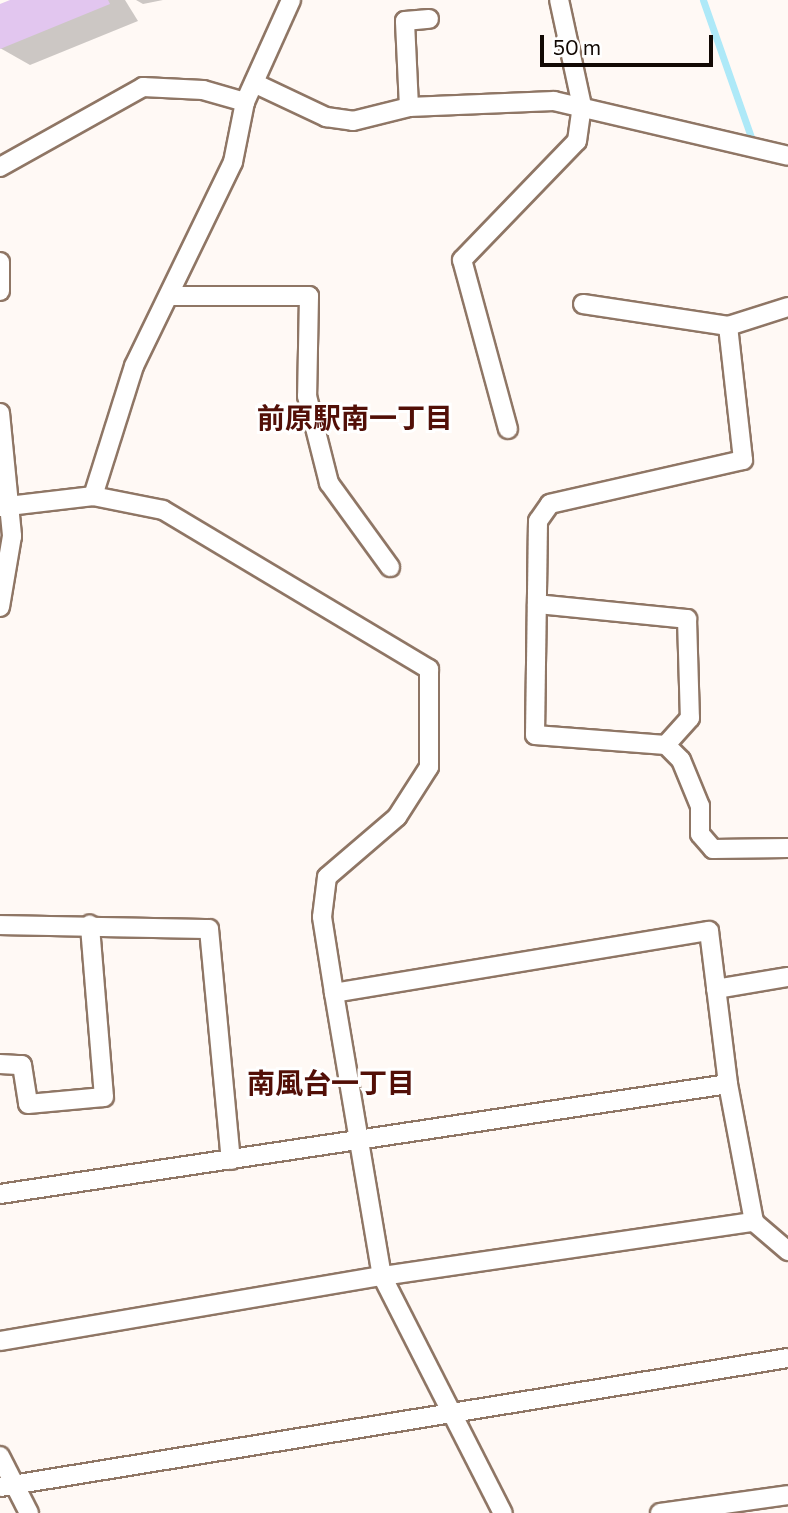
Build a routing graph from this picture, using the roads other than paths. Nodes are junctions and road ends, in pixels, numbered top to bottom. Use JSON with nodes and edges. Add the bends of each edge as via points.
{"nodes":[{"id":1,"x":291,"y":0,"type":"edge"},
{"id":2,"x":559,"y":0,"type":"edge"},
{"id":3,"x":429,"y":19,"type":"dead end"},
{"id":4,"x":254,"y":83,"type":"junction"},
{"id":5,"x":245,"y":102,"type":"junction"},
{"id":6,"x":582,"y":106,"type":"junction"},
{"id":7,"x":409,"y":107,"type":"junction"},
{"id":8,"x":788,"y":156,"type":"edge"},
{"id":9,"x":0,"y":167,"type":"edge"},
{"id":10,"x":0,"y":262,"type":"edge"},
{"id":11,"x":0,"y":291,"type":"edge"},
{"id":12,"x":169,"y":296,"type":"junction"},
{"id":13,"x":583,"y":304,"type":"dead end"},
{"id":14,"x":788,"y":307,"type":"edge"},
{"id":15,"x":728,"y":326,"type":"junction"},
{"id":16,"x":0,"y":413,"type":"edge"},
{"id":17,"x":508,"y":429,"type":"dead end"},
{"id":18,"x":93,"y":496,"type":"junction"},
{"id":19,"x":5,"y":507,"type":"edge"},
{"id":20,"x":390,"y":567,"type":"dead end"},
{"id":21,"x":537,"y":604,"type":"junction"},
{"id":22,"x":0,"y":607,"type":"edge"},
{"id":23,"x":666,"y":745,"type":"junction"},
{"id":24,"x":788,"y":848,"type":"edge"},
{"id":25,"x":0,"y":925,"type":"edge"},
{"id":26,"x":90,"y":925,"type":"junction"},
{"id":27,"x":788,"y":976,"type":"edge"},
{"id":28,"x":716,"y":989,"type":"junction"},
{"id":29,"x":334,"y":993,"type":"junction"},
{"id":30,"x":0,"y":1064,"type":"edge"},
{"id":31,"x":728,"y":1084,"type":"junction"},
{"id":32,"x":363,"y":1140,"type":"junction"},
{"id":33,"x":231,"y":1160,"type":"junction"},
{"id":34,"x":0,"y":1194,"type":"edge"},
{"id":35,"x":754,"y":1222,"type":"junction"},
{"id":36,"x":788,"y":1251,"type":"edge"},
{"id":37,"x":382,"y":1276,"type":"junction"},
{"id":38,"x":0,"y":1341,"type":"edge"},
{"id":39,"x":788,"y":1358,"type":"edge"},
{"id":40,"x":453,"y":1409,"type":"junction"},
{"id":41,"x":0,"y":1457,"type":"edge"},
{"id":42,"x":7,"y":1484,"type":"edge"},
{"id":43,"x":788,"y":1495,"type":"edge"},
{"id":44,"x":29,"y":1513,"type":"edge"},
{"id":45,"x":503,"y":1513,"type":"edge"},
{"id":46,"x":660,"y":1513,"type":"edge"}],
"edges":[{"from":1,"to":4,"type":"street"},
{"from":2,"to":6,"type":"street"},
{"from":3,"to":7,"type":"street","via":[[405,21]]},
{"from":4,"to":5,"type":"street"},
{"from":4,"to":7,"type":"street","via":[[326,117],[353,121]]},
{"from":5,"to":9,"type":"street","via":[[203,90],[143,87]]},
{"from":5,"to":12,"type":"street","via":[[233,162]]},
{"from":6,"to":7,"type":"street"},
{"from":6,"to":8,"type":"street"},
{"from":6,"to":17,"type":"street","via":[[577,141],[463,260]]},
{"from":10,"to":11,"type":"street"},
{"from":12,"to":18,"type":"street","via":[[134,366]]},
{"from":12,"to":20,"type":"street","via":[[309,296],[307,396],[329,483]]},
{"from":13,"to":15,"type":"street"},
{"from":14,"to":15,"type":"street"},
{"from":15,"to":21,"type":"street","via":[[743,460],[550,504],[538,521]]},
{"from":16,"to":19,"type":"street"},
{"from":18,"to":19,"type":"street"},
{"from":18,"to":29,"type":"street","via":[[163,510],[429,669],[429,767],[397,817],[327,877],[322,917]]},
{"from":19,"to":22,"type":"street","via":[[12,537]]},
{"from":21,"to":23,"type":"street","via":[[535,735]]},
{"from":21,"to":23,"type":"street","via":[[687,620],[690,718]]},
{"from":23,"to":24,"type":"street","via":[[681,760],[700,806],[700,834],[713,849]]},
{"from":25,"to":26,"type":"street"},
{"from":26,"to":30,"type":"street","via":[[104,1097],[28,1104],[22,1065]]},
{"from":26,"to":33,"type":"street","via":[[209,929]]},
{"from":27,"to":28,"type":"street"},
{"from":28,"to":29,"type":"street","via":[[709,931]]},
{"from":28,"to":31,"type":"street"},
{"from":29,"to":32,"type":"street"},
{"from":31,"to":32,"type":"street"},
{"from":31,"to":35,"type":"street"},
{"from":32,"to":33,"type":"street"},
{"from":32,"to":37,"type":"street"},
{"from":33,"to":34,"type":"street"},
{"from":35,"to":36,"type":"street"},
{"from":35,"to":37,"type":"street"},
{"from":37,"to":38,"type":"street"},
{"from":37,"to":40,"type":"street"},
{"from":39,"to":40,"type":"street"},
{"from":40,"to":42,"type":"street"},
{"from":40,"to":45,"type":"street"},
{"from":41,"to":42,"type":"street"},
{"from":42,"to":44,"type":"street"},
{"from":43,"to":46,"type":"street"}]}
